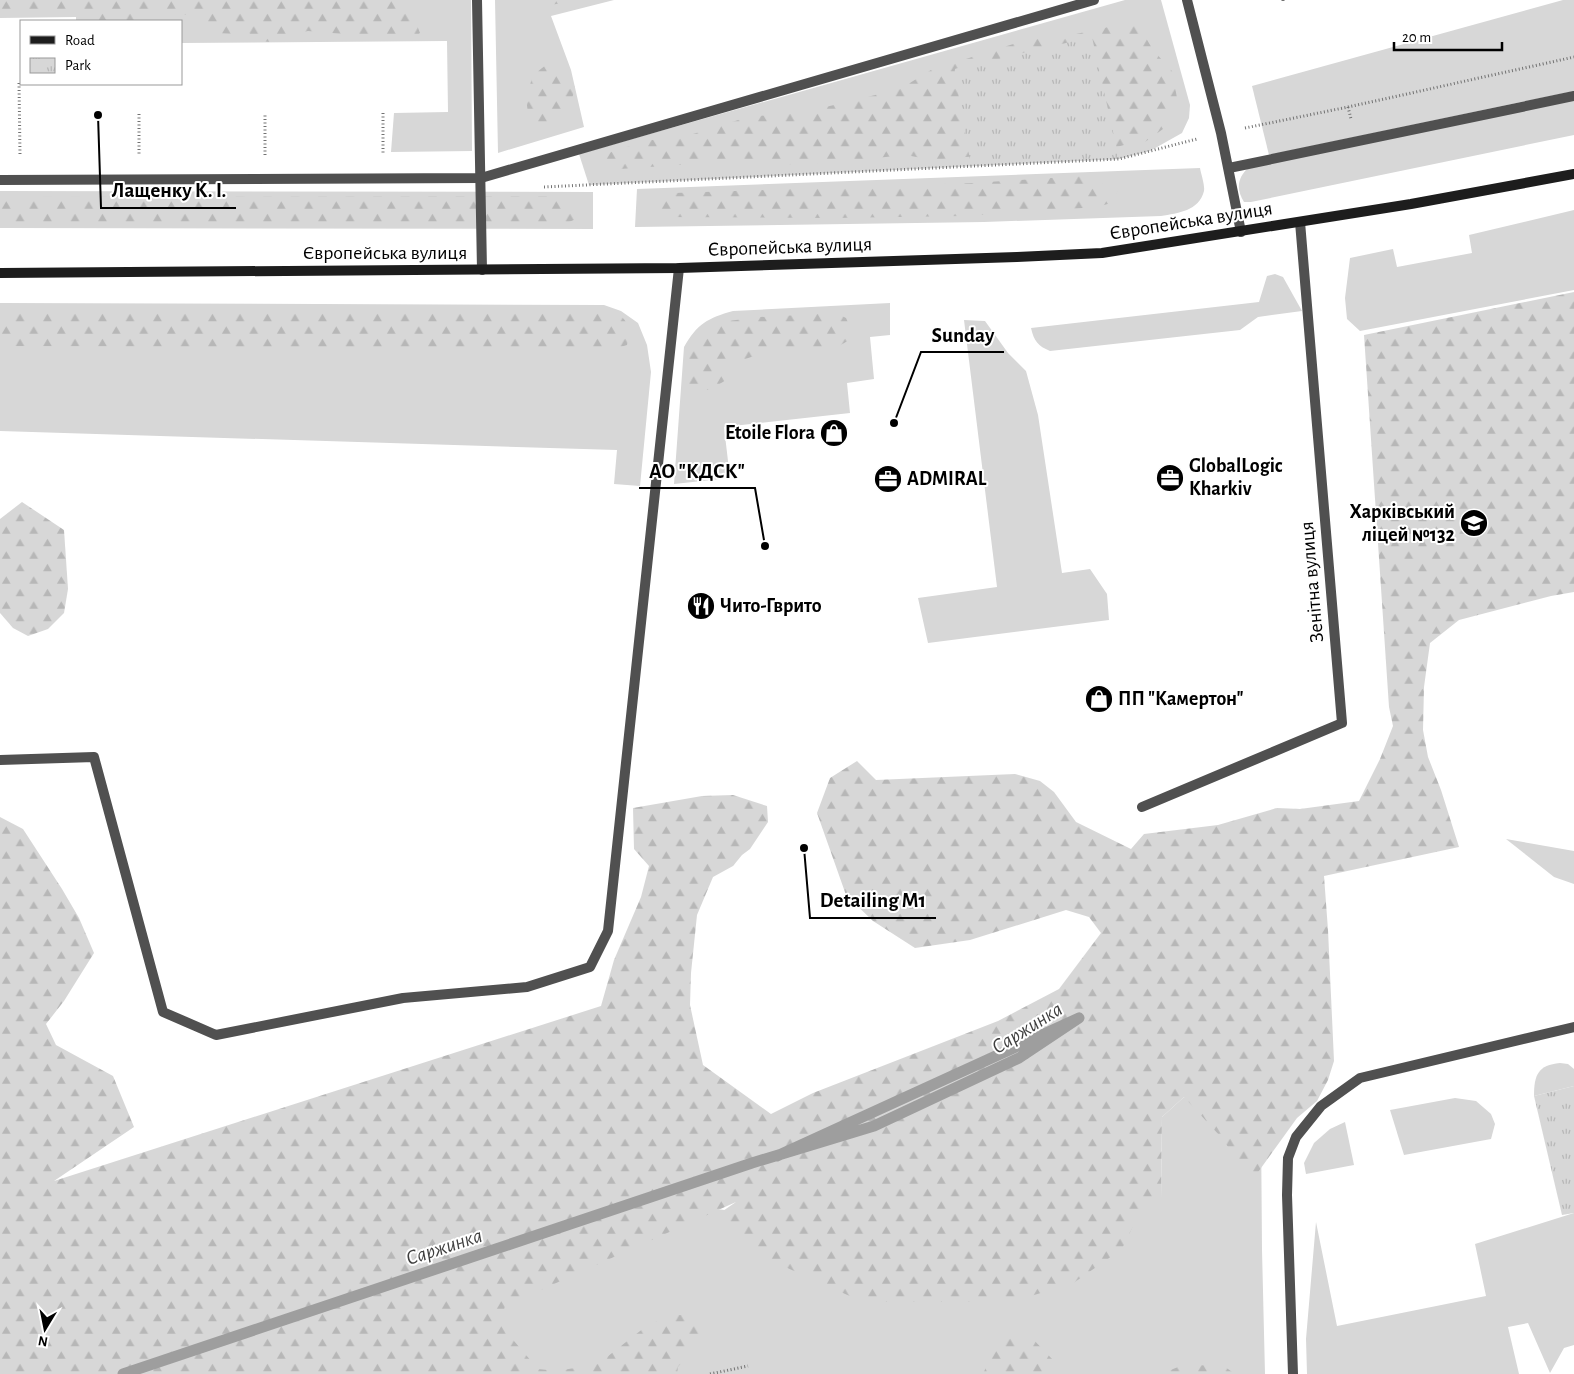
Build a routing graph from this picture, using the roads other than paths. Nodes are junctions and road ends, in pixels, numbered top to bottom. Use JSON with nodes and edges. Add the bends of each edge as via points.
{"nodes":[{"id":1,"x":477,"y":0,"type":"edge"},
{"id":2,"x":1094,"y":0,"type":"edge"},
{"id":3,"x":1187,"y":0,"type":"edge"},
{"id":4,"x":1574,"y":96,"type":"edge"},
{"id":5,"x":1229,"y":168,"type":"junction"},
{"id":6,"x":1574,"y":174,"type":"edge"},
{"id":7,"x":481,"y":178,"type":"junction"},
{"id":8,"x":0,"y":180,"type":"edge"},
{"id":9,"x":1300,"y":222,"type":"junction"},
{"id":10,"x":1241,"y":232,"type":"junction"},
{"id":11,"x":679,"y":268,"type":"junction"},
{"id":12,"x":482,"y":270,"type":"junction"},
{"id":13,"x":0,"y":273,"type":"edge"},
{"id":14,"x":0,"y":760,"type":"edge"},
{"id":15,"x":1142,"y":807,"type":"dead end"},
{"id":16,"x":1574,"y":1028,"type":"edge"},
{"id":17,"x":1293,"y":1374,"type":"edge"}],
"edges":[{"from":1,"to":7,"type":"street"},
{"from":2,"to":7,"type":"street"},
{"from":3,"to":5,"type":"street"},
{"from":4,"to":5,"type":"street"},
{"from":5,"to":10,"type":"street"},
{"from":6,"to":9,"type":"main road","name":"Європейська вулиця"},
{"from":7,"to":8,"type":"street"},
{"from":7,"to":12,"type":"street"},
{"from":9,"to":10,"type":"main road","name":"Європейська вулиця"},
{"from":9,"to":15,"type":"street","name":"Зенітна вулиця","via":[[1342,723]]},
{"from":10,"to":11,"type":"main road","name":"Європейська вулиця","via":[[1102,253]]},
{"from":11,"to":12,"type":"main road","name":"Європейська вулиця"},
{"from":11,"to":14,"type":"street","via":[[608,931],[590,967],[527,987],[403,998],[216,1035],[163,1012],[94,757]]},
{"from":12,"to":13,"type":"main road","name":"Європейська вулиця"},
{"from":16,"to":17,"type":"street","via":[[1360,1078],[1321,1106],[1296,1137],[1288,1158]]}]}
